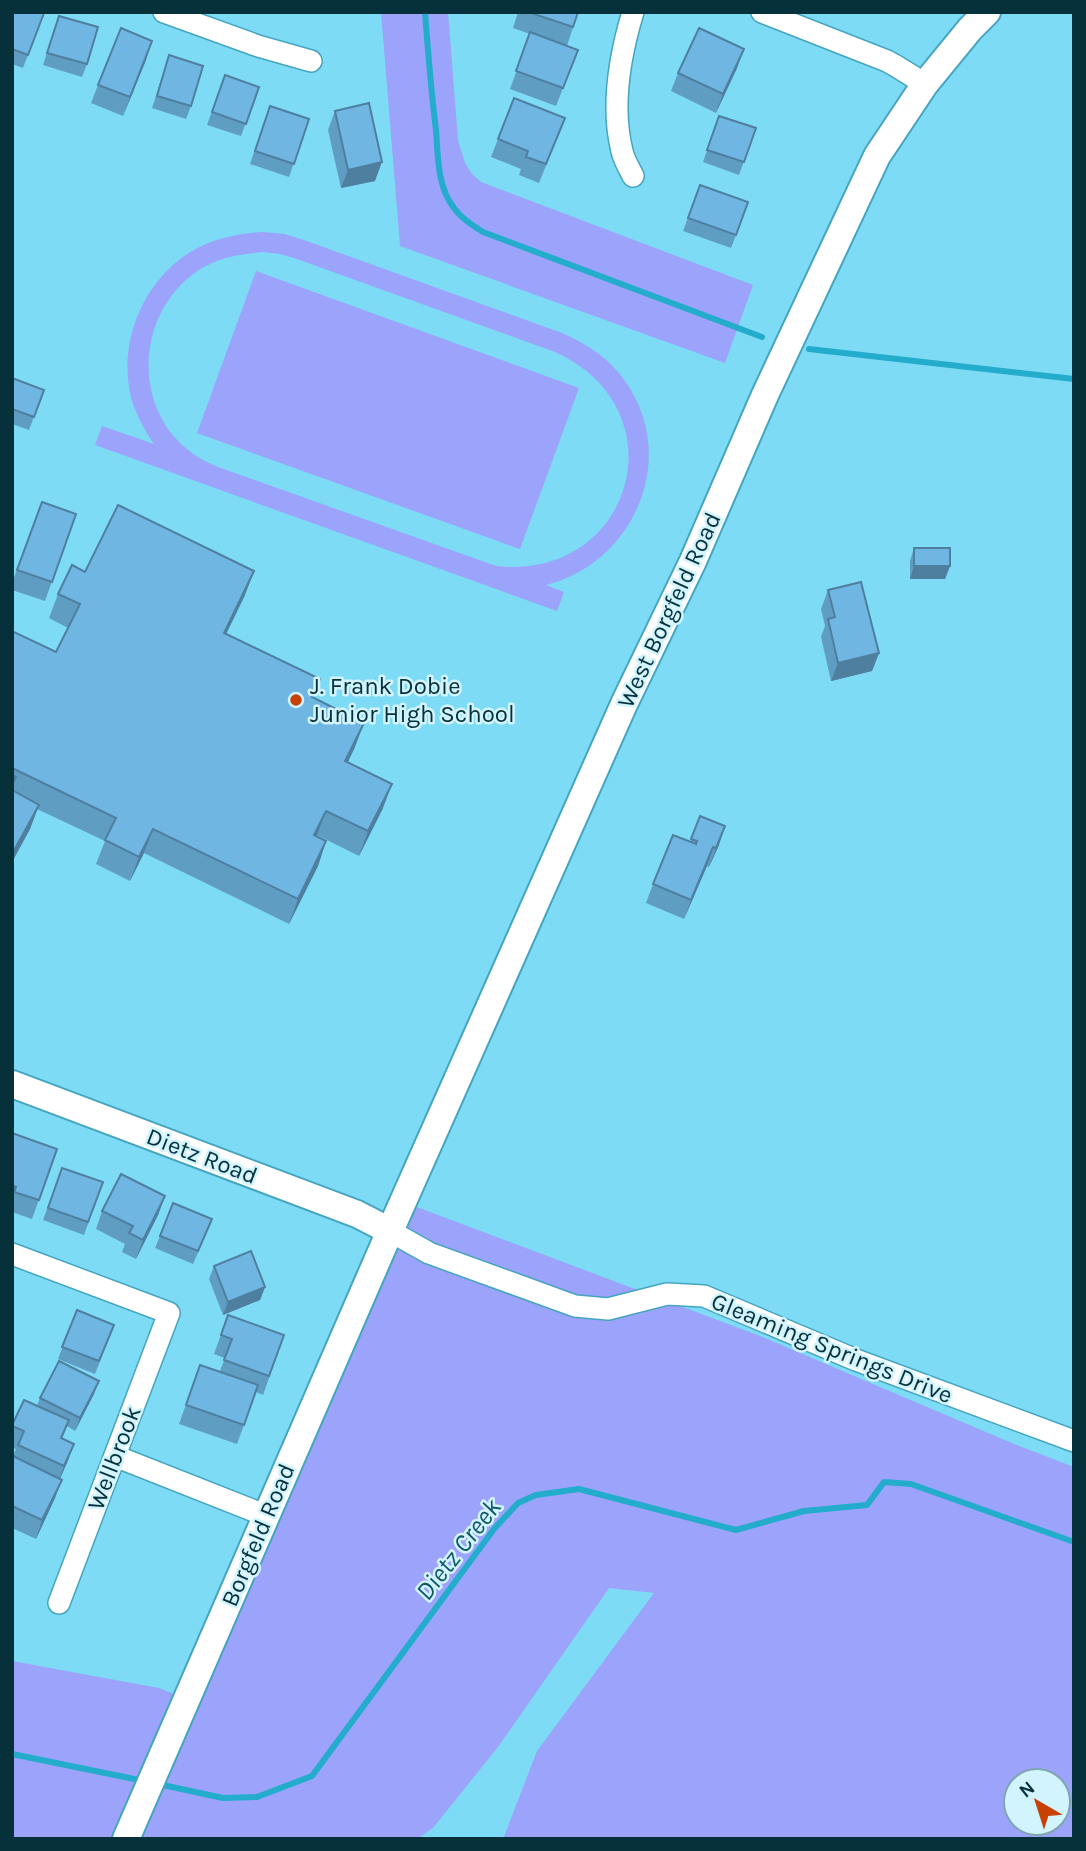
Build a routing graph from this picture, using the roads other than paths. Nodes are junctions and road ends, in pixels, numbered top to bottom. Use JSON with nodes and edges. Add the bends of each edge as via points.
{"nodes":[{"id":1,"x":164,"y":12,"type":"edge"},
{"id":2,"x":633,"y":12,"type":"edge"},
{"id":3,"x":762,"y":12,"type":"edge"},
{"id":4,"x":987,"y":12,"type":"edge"},
{"id":5,"x":311,"y":61,"type":"dead end"},
{"id":6,"x":925,"y":85,"type":"junction"},
{"id":7,"x":633,"y":176,"type":"dead end"},
{"id":8,"x":12,"y":1084,"type":"edge"},
{"id":9,"x":390,"y":1231,"type":"junction"},
{"id":10,"x":12,"y":1254,"type":"edge"},
{"id":11,"x":1074,"y":1441,"type":"edge"},
{"id":12,"x":115,"y":1457,"type":"junction"},
{"id":13,"x":267,"y":1516,"type":"junction"},
{"id":14,"x":59,"y":1603,"type":"dead end"},
{"id":15,"x":126,"y":1838,"type":"edge"}],
"edges":[{"from":1,"to":5,"type":"street"},
{"from":2,"to":7,"type":"street","via":[[623,45],[616,116],[622,153]]},
{"from":3,"to":6,"type":"street","via":[[887,61]]},
{"from":4,"to":6,"type":"street","name":"West Borgfeld Road"},
{"from":6,"to":9,"type":"street","name":"West Borgfeld Road","via":[[877,156],[782,357]]},
{"from":8,"to":9,"type":"street","name":"Dietz Road","via":[[357,1213]]},
{"from":9,"to":11,"type":"street","name":"Gleaming Springs Drive","via":[[429,1252],[575,1306],[608,1309],[667,1294],[704,1296],[856,1360]]},
{"from":9,"to":13,"type":"street","name":"Borgfeld Road"},
{"from":10,"to":12,"type":"street","name":"Wellbrook","via":[[169,1313]]},
{"from":12,"to":13,"type":"street"},
{"from":12,"to":14,"type":"street","name":"Wellbrook"},
{"from":13,"to":15,"type":"street","name":"Borgfeld Road"}]}
